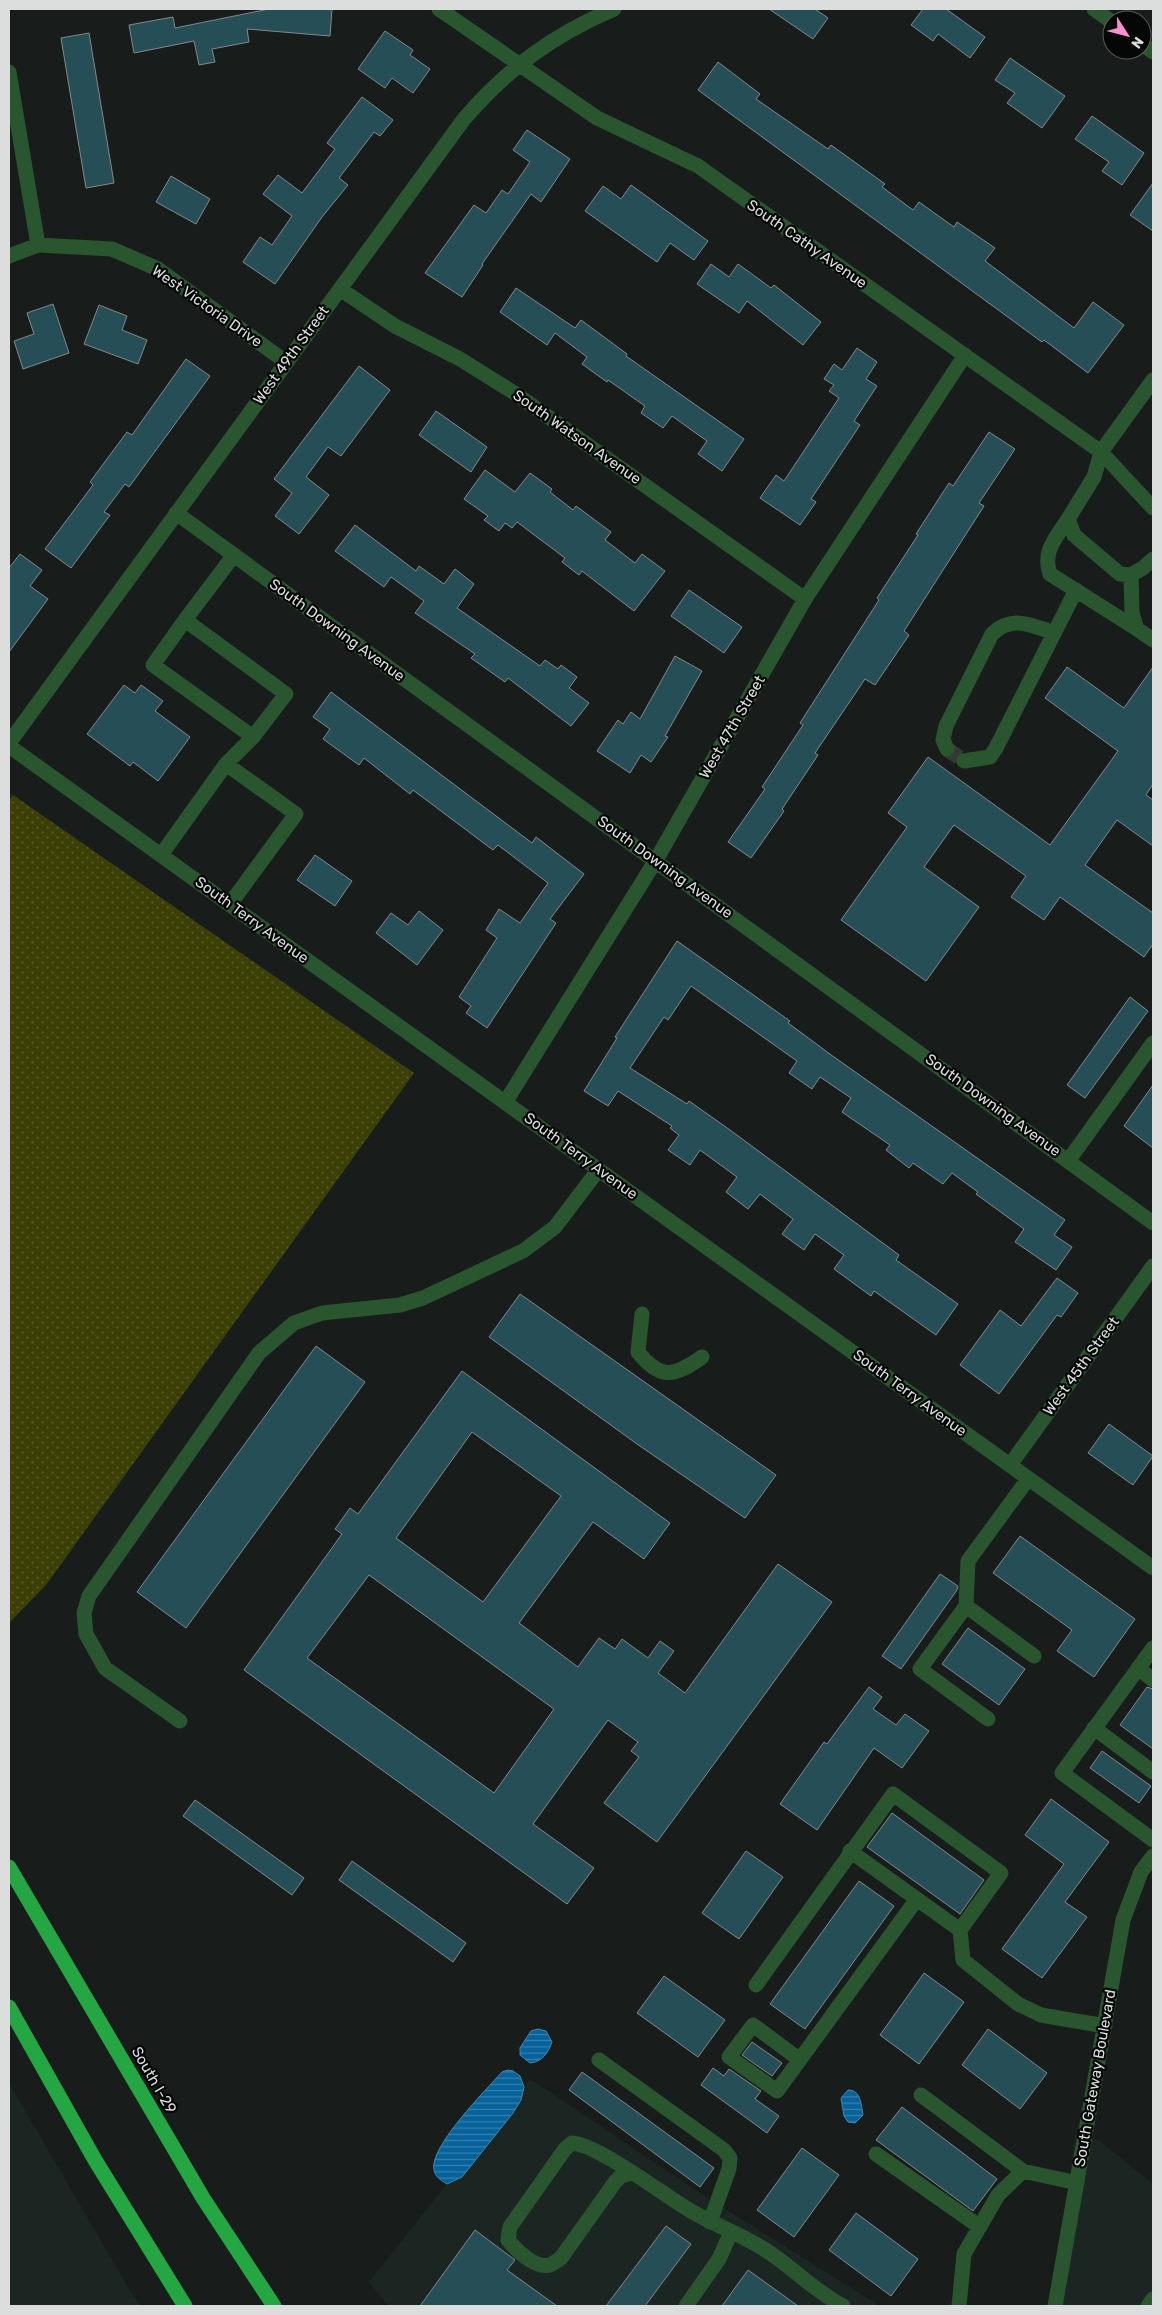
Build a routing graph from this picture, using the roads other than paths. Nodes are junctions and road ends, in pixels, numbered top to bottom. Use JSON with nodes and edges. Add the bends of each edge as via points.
{"nodes":[{"id":1,"x":439,"y":9,"type":"edge"},
{"id":2,"x":614,"y":9,"type":"edge"},
{"id":3,"x":520,"y":63,"type":"junction"},
{"id":4,"x":9,"y":72,"type":"edge"},
{"id":5,"x":11,"y":104,"type":"edge"},
{"id":6,"x":38,"y":245,"type":"junction"},
{"id":7,"x":9,"y":256,"type":"edge"},
{"id":8,"x":340,"y":289,"type":"junction"},
{"id":9,"x":965,"y":355,"type":"junction"},
{"id":10,"x":286,"y":362,"type":"junction"},
{"id":11,"x":1153,"y":380,"type":"edge"},
{"id":12,"x":1101,"y":452,"type":"junction"},
{"id":13,"x":1153,"y":508,"type":"edge"},
{"id":14,"x":176,"y":513,"type":"junction"},
{"id":15,"x":1068,"y":519,"type":"junction"},
{"id":16,"x":234,"y":555,"type":"junction"},
{"id":17,"x":1153,"y":559,"type":"edge"},
{"id":18,"x":1132,"y":575,"type":"junction"},
{"id":19,"x":1076,"y":590,"type":"junction"},
{"id":20,"x":806,"y":599,"type":"junction"},
{"id":21,"x":185,"y":620,"type":"junction"},
{"id":22,"x":1138,"y":629,"type":"junction"},
{"id":23,"x":1054,"y":633,"type":"junction"},
{"id":24,"x":1153,"y":640,"type":"edge"},
{"id":25,"x":253,"y":737,"type":"junction"},
{"id":26,"x":9,"y":744,"type":"edge"},
{"id":27,"x":947,"y":749,"type":"dead end"},
{"id":28,"x":964,"y":761,"type":"tunnel mouth"},
{"id":29,"x":226,"y":764,"type":"junction"},
{"id":30,"x":161,"y":854,"type":"junction"},
{"id":31,"x":656,"y":860,"type":"junction"},
{"id":32,"x":230,"y":904,"type":"junction"},
{"id":33,"x":1153,"y":1043,"type":"edge"},
{"id":34,"x":506,"y":1101,"type":"junction"},
{"id":35,"x":1068,"y":1161,"type":"junction"},
{"id":36,"x":599,"y":1169,"type":"junction"},
{"id":37,"x":1153,"y":1222,"type":"edge"},
{"id":38,"x":1153,"y":1266,"type":"edge"},
{"id":39,"x":642,"y":1314,"type":"dead end"},
{"id":40,"x":702,"y":1357,"type":"dead end"},
{"id":41,"x":1010,"y":1465,"type":"junction"},
{"id":42,"x":1028,"y":1478,"type":"junction"},
{"id":43,"x":1153,"y":1568,"type":"edge"},
{"id":44,"x":966,"y":1606,"type":"junction"},
{"id":45,"x":1153,"y":1648,"type":"edge"},
{"id":46,"x":1034,"y":1656,"type":"dead end"},
{"id":47,"x":1138,"y":1668,"type":"junction"},
{"id":48,"x":1153,"y":1680,"type":"edge"},
{"id":49,"x":988,"y":1719,"type":"dead end"},
{"id":50,"x":180,"y":1721,"type":"dead end"},
{"id":51,"x":1094,"y":1728,"type":"junction"},
{"id":52,"x":1153,"y":1772,"type":"edge"},
{"id":53,"x":1153,"y":1840,"type":"edge"},
{"id":54,"x":850,"y":1852,"type":"junction"},
{"id":55,"x":1153,"y":1856,"type":"edge"},
{"id":56,"x":9,"y":1867,"type":"edge"},
{"id":57,"x":917,"y":1899,"type":"junction"},
{"id":58,"x":960,"y":1930,"type":"junction"},
{"id":59,"x":756,"y":1985,"type":"dead end"},
{"id":60,"x":9,"y":2007,"type":"edge"},
{"id":61,"x":1104,"y":2026,"type":"junction"},
{"id":62,"x":599,"y":2060,"type":"dead end"},
{"id":63,"x":800,"y":2060,"type":"junction"},
{"id":64,"x":921,"y":2095,"type":"dead end"},
{"id":65,"x":876,"y":2154,"type":"dead end"},
{"id":66,"x":1023,"y":2171,"type":"junction"},
{"id":67,"x":631,"y":2173,"type":"junction"},
{"id":68,"x":1077,"y":2183,"type":"junction"},
{"id":69,"x":710,"y":2222,"type":"junction"},
{"id":70,"x":980,"y":2227,"type":"junction"},
{"id":71,"x":731,"y":2232,"type":"junction"},
{"id":72,"x":1153,"y":2299,"type":"edge"},
{"id":73,"x":185,"y":2306,"type":"edge"},
{"id":74,"x":274,"y":2306,"type":"edge"},
{"id":75,"x":686,"y":2306,"type":"edge"},
{"id":76,"x":843,"y":2306,"type":"edge"},
{"id":77,"x":959,"y":2306,"type":"edge"},
{"id":78,"x":1055,"y":2306,"type":"edge"},
{"id":79,"x":1148,"y":2306,"type":"edge"}],
"edges":[{"from":1,"to":3,"type":"street","name":"South Cathy Avenue"},
{"from":2,"to":3,"type":"street","name":"West 49th Street","via":[[569,30]]},
{"from":3,"to":8,"type":"street","name":"West 49th Street","via":[[464,118]]},
{"from":3,"to":9,"type":"street","name":"South Cathy Avenue","via":[[597,118],[698,166]]},
{"from":4,"to":5,"type":"street"},
{"from":5,"to":6,"type":"street"},
{"from":6,"to":7,"type":"street","name":"West Victoria Drive"},
{"from":6,"to":10,"type":"street","name":"West Victoria Drive","via":[[112,249],[158,269]]},
{"from":8,"to":10,"type":"street","name":"West 49th Street"},
{"from":8,"to":20,"type":"street","name":"South Watson Avenue","via":[[395,326],[460,359],[516,394]]},
{"from":9,"to":12,"type":"street","name":"South Cathy Avenue"},
{"from":9,"to":20,"type":"street","name":"West 47th Street"},
{"from":10,"to":14,"type":"street","name":"West 49th Street"},
{"from":11,"to":12,"type":"street"},
{"from":12,"to":13,"type":"street","name":"South Cathy Avenue"},
{"from":12,"to":15,"type":"street","via":[[1094,477]]},
{"from":14,"to":16,"type":"street","name":"South Downing Avenue"},
{"from":14,"to":26,"type":"street","name":"West 49th Street"},
{"from":15,"to":18,"type":"street","via":[[1074,535],[1086,548],[1120,574]]},
{"from":15,"to":19,"type":"street","via":[[1048,552],[1046,563],[1050,574]]},
{"from":16,"to":21,"type":"street"},
{"from":16,"to":31,"type":"street","name":"South Downing Avenue"},
{"from":17,"to":18,"type":"street"},
{"from":18,"to":22,"type":"street","via":[[1132,613]]},
{"from":19,"to":22,"type":"street"},
{"from":19,"to":23,"type":"street"},
{"from":20,"to":31,"type":"street","name":"West 47th Street"},
{"from":21,"to":25,"type":"street","via":[[153,665]]},
{"from":21,"to":25,"type":"street","via":[[286,694]]},
{"from":22,"to":24,"type":"street"},
{"from":23,"to":27,"type":"street","via":[[1017,623],[1000,626],[992,634],[946,726],[943,740]]},
{"from":23,"to":28,"type":"street","via":[[990,757]]},
{"from":25,"to":29,"type":"street"},
{"from":26,"to":30,"type":"street","name":"South Terry Avenue"},
{"from":29,"to":30,"type":"street"},
{"from":29,"to":32,"type":"street","via":[[296,814]]},
{"from":30,"to":32,"type":"street","name":"South Terry Avenue"},
{"from":31,"to":34,"type":"street","name":"West 47th Street"},
{"from":31,"to":35,"type":"street","name":"South Downing Avenue"},
{"from":32,"to":34,"type":"street","name":"South Terry Avenue"},
{"from":33,"to":35,"type":"street"},
{"from":34,"to":36,"type":"street","name":"South Terry Avenue"},
{"from":35,"to":37,"type":"street","name":"South Downing Avenue"},
{"from":36,"to":41,"type":"street","name":"South Terry Avenue"},
{"from":36,"to":50,"type":"street","via":[[555,1227],[523,1251],[408,1303],[322,1313],[294,1323],[259,1353],[89,1596],[84,1613],[86,1634],[105,1668]]},
{"from":38,"to":41,"type":"street","name":"West 45th Street"},
{"from":39,"to":40,"type":"street","via":[[638,1352],[659,1371],[672,1374]]},
{"from":41,"to":42,"type":"street","name":"South Terry Avenue"},
{"from":42,"to":43,"type":"street","name":"South Terry Avenue"},
{"from":42,"to":44,"type":"street","via":[[968,1561]]},
{"from":44,"to":46,"type":"street"},
{"from":44,"to":49,"type":"street","via":[[920,1669]]},
{"from":45,"to":47,"type":"street"},
{"from":47,"to":48,"type":"street"},
{"from":47,"to":51,"type":"street"},
{"from":51,"to":52,"type":"street"},
{"from":51,"to":53,"type":"street","via":[[1062,1773]]},
{"from":54,"to":57,"type":"street"},
{"from":54,"to":58,"type":"street","via":[[892,1794],[1001,1873]]},
{"from":54,"to":59,"type":"street"},
{"from":55,"to":61,"type":"street","name":"South Gateway Boulevard","via":[[1141,1872],[1123,1920]]},
{"from":56,"to":74,"type":"highway","name":"South I-29","via":[[198,2190]]},
{"from":57,"to":58,"type":"street"},
{"from":57,"to":63,"type":"street"},
{"from":58,"to":61,"type":"street","via":[[963,1960],[1018,2004],[1041,2015]]},
{"from":60,"to":73,"type":"highway","via":[[95,2160]]},
{"from":61,"to":68,"type":"street","name":"South Gateway Boulevard"},
{"from":62,"to":69,"type":"street","via":[[724,2150],[730,2158]]},
{"from":63,"to":63,"type":"street","via":[[753,2025],[729,2057],[777,2091]]},
{"from":64,"to":66,"type":"street"},
{"from":65,"to":70,"type":"street"},
{"from":66,"to":68,"type":"street"},
{"from":66,"to":70,"type":"street","via":[[998,2195]]},
{"from":67,"to":67,"type":"street","via":[[582,2144],[572,2144],[565,2149],[510,2227],[508,2240],[539,2265],[550,2265],[561,2258],[614,2182]]},
{"from":67,"to":69,"type":"street"},
{"from":68,"to":78,"type":"street","name":"South Gateway Boulevard"},
{"from":69,"to":71,"type":"street"},
{"from":70,"to":77,"type":"street","via":[[964,2254]]},
{"from":71,"to":75,"type":"street","via":[[719,2259]]},
{"from":71,"to":76,"type":"street","via":[[760,2246]]},
{"from":72,"to":79,"type":"street"}]}
